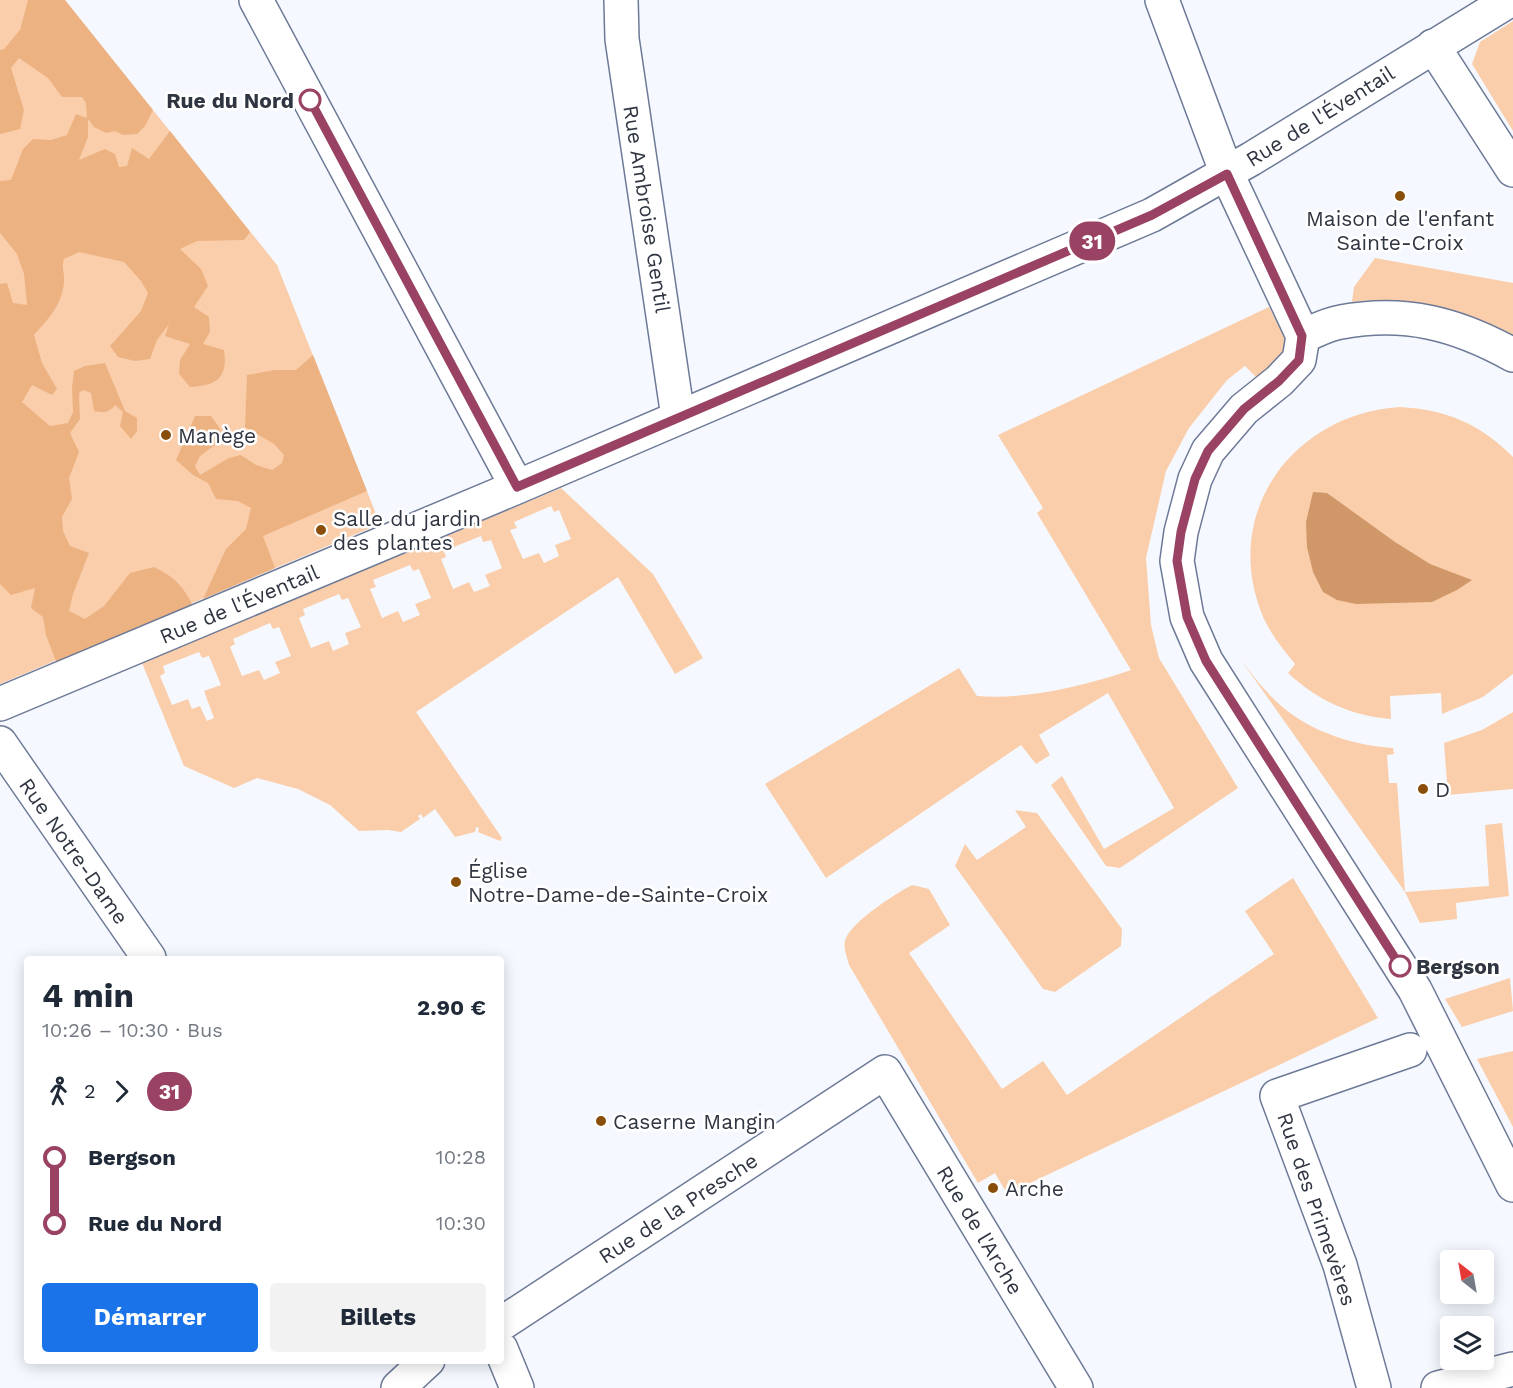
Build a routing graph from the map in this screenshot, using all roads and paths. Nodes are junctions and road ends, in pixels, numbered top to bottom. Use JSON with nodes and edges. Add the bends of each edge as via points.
{"nodes":[{"id":1,"x":256,"y":0,"type":"edge"},
{"id":2,"x":621,"y":0,"type":"edge"},
{"id":3,"x":1162,"y":0,"type":"edge"},
{"id":4,"x":1510,"y":0,"type":"edge"},
{"id":5,"x":1433,"y":46,"type":"junction"},
{"id":6,"x":1513,"y":170,"type":"edge"},
{"id":7,"x":1227,"y":174,"type":"junction"},
{"id":8,"x":1302,"y":336,"type":"junction"},
{"id":9,"x":1513,"y":355,"type":"edge"},
{"id":10,"x":678,"y":417,"type":"junction"},
{"id":11,"x":517,"y":487,"type":"junction"},
{"id":12,"x":0,"y":704,"type":"edge"},
{"id":13,"x":0,"y":742,"type":"edge"},
{"id":14,"x":148,"y":956,"type":"edge"},
{"id":15,"x":1410,"y":1050,"type":"dead end"},
{"id":16,"x":885,"y":1072,"type":"joint"},
{"id":17,"x":1513,"y":1185,"type":"edge"},
{"id":18,"x":504,"y":1321,"type":"edge"},
{"id":19,"x":504,"y":1356,"type":"edge"},
{"id":20,"x":424,"y":1364,"type":"edge"},
{"id":21,"x":1513,"y":1369,"type":"edge"},
{"id":22,"x":398,"y":1388,"type":"edge"},
{"id":23,"x":517,"y":1388,"type":"edge"},
{"id":24,"x":1076,"y":1388,"type":"edge"},
{"id":25,"x":1374,"y":1388,"type":"edge"},
{"id":26,"x":1438,"y":1388,"type":"edge"}],
"edges":[{"from":1,"to":11,"type":"street"},
{"from":2,"to":10,"type":"street","name":"Rue Ambroise Gentil","via":[[622,39]]},
{"from":3,"to":7,"type":"street"},
{"from":4,"to":5,"type":"street","name":"Rue de l'Éventail"},
{"from":5,"to":6,"type":"street"},
{"from":5,"to":7,"type":"street","name":"Rue de l'Éventail"},
{"from":7,"to":8,"type":"street"},
{"from":7,"to":10,"type":"street","name":"Rue de l'Éventail","via":[[1152,215]]},
{"from":8,"to":9,"type":"street","via":[[1339,322],[1375,317],[1425,320],[1462,330]]},
{"from":8,"to":17,"type":"street","via":[[1299,360],[1244,409],[1208,451],[1195,479],[1177,561],[1187,617],[1206,661],[1415,990]]},
{"from":10,"to":11,"type":"street","name":"Rue de l'Éventail"},
{"from":11,"to":12,"type":"street","name":"Rue de l'Éventail"},
{"from":13,"to":14,"type":"street","name":"Rue Notre-Dame"},
{"from":15,"to":25,"type":"street","name":"Rue des Primevères","via":[[1277,1096],[1340,1265]]},
{"from":16,"to":18,"type":"street","name":"Rue de la Presche"},
{"from":16,"to":24,"type":"street","name":"Rue de l'Arche"},
{"from":19,"to":23,"type":"street"},
{"from":20,"to":22,"type":"street"},
{"from":21,"to":26,"type":"street"}]}
